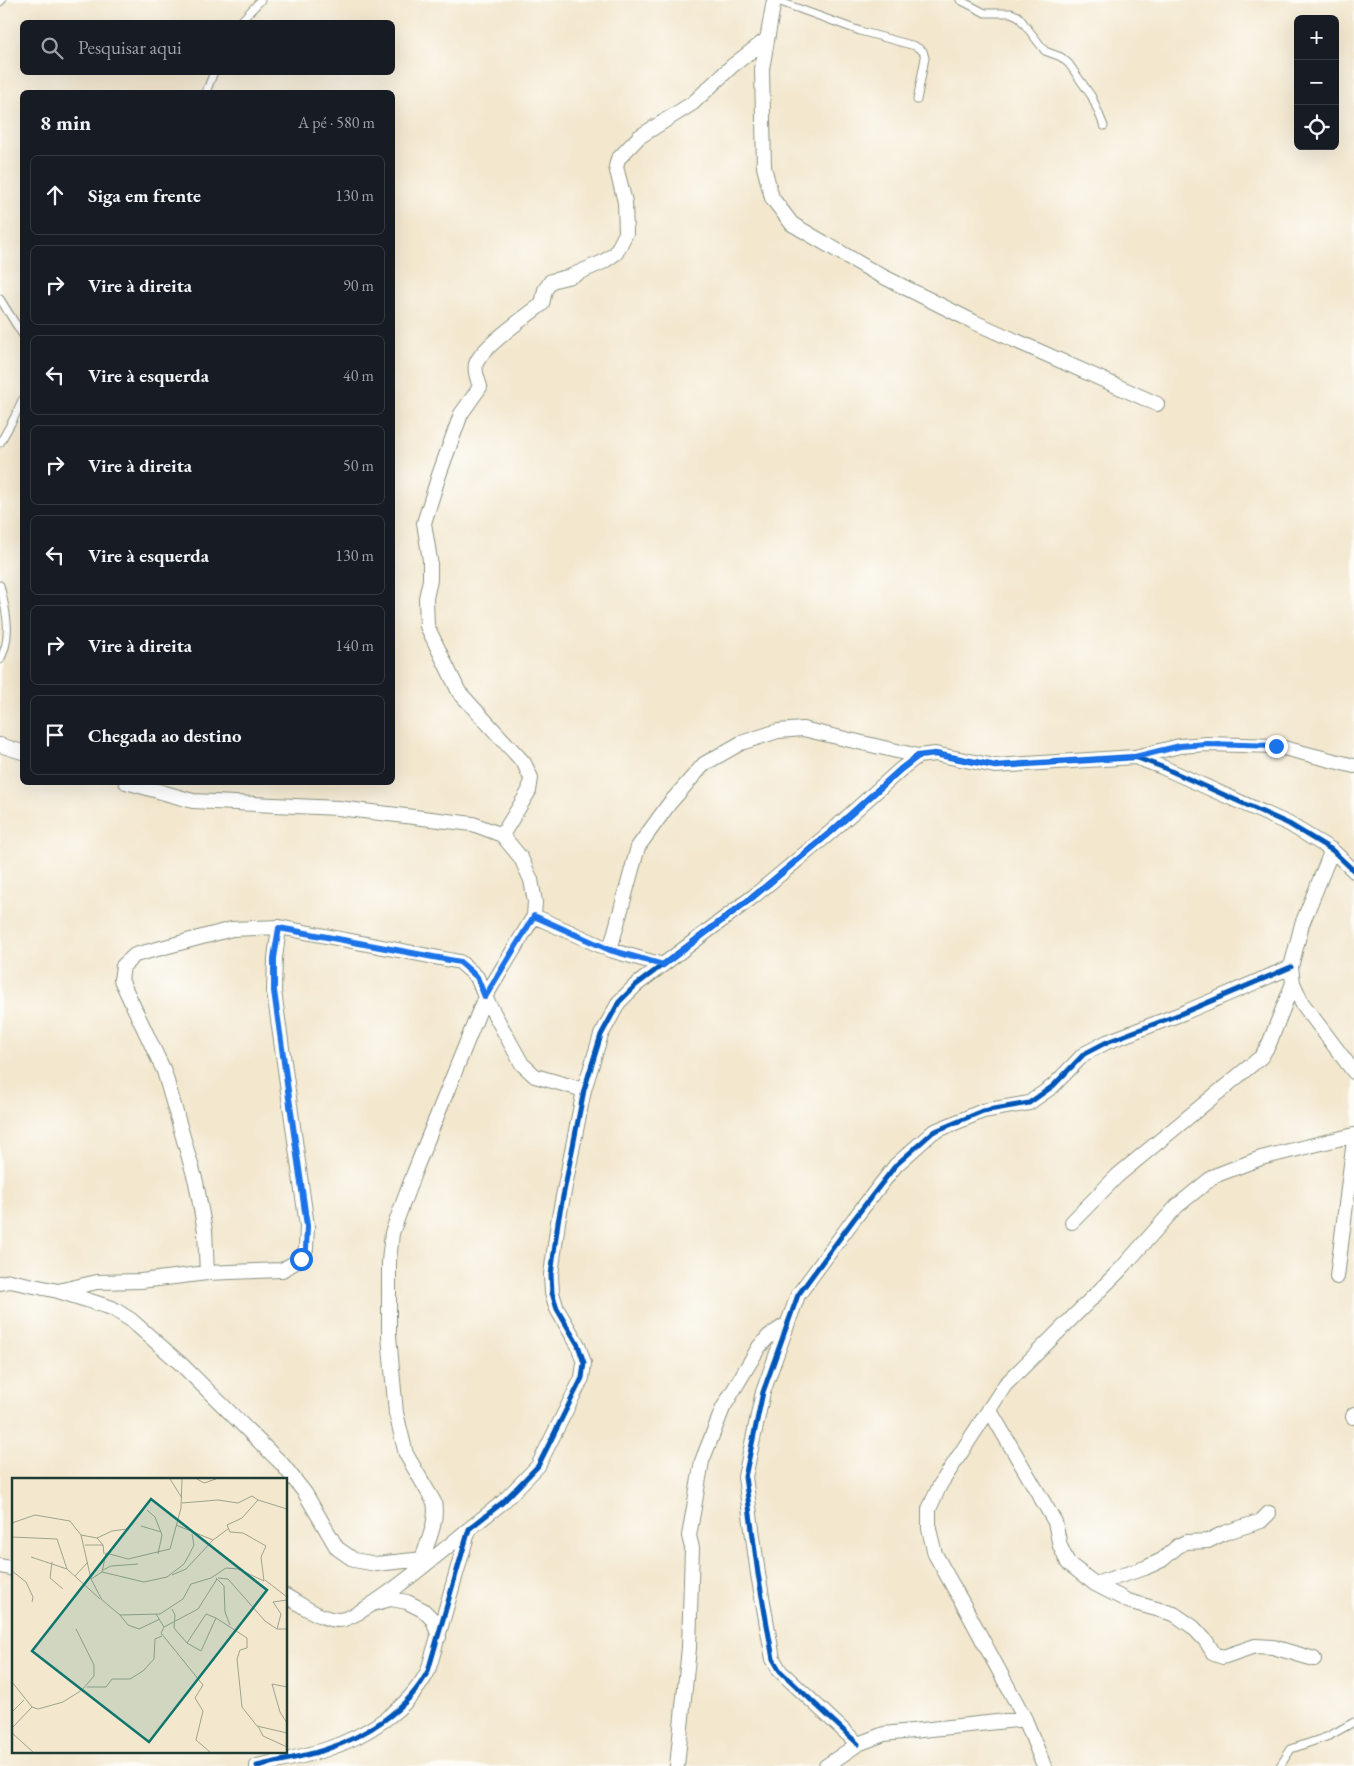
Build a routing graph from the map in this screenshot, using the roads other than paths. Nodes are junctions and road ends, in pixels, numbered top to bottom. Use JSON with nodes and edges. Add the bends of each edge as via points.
{"nodes":[{"id":1,"x":261,"y":0,"type":"edge"},
{"id":2,"x":774,"y":0,"type":"edge"},
{"id":3,"x":960,"y":0,"type":"edge"},
{"id":4,"x":242,"y":20,"type":"edge"},
{"id":5,"x":767,"y":39,"type":"junction"},
{"id":6,"x":213,"y":75,"type":"edge"},
{"id":7,"x":207,"y":90,"type":"edge"},
{"id":8,"x":917,"y":100,"type":"dead end"},
{"id":9,"x":1104,"y":126,"type":"dead end"},
{"id":10,"x":0,"y":299,"type":"edge"},
{"id":11,"x":20,"y":331,"type":"edge"},
{"id":12,"x":20,"y":404,"type":"edge"},
{"id":13,"x":1157,"y":404,"type":"dead end"},
{"id":14,"x":0,"y":443,"type":"edge"},
{"id":15,"x":0,"y":585,"type":"edge"},
{"id":16,"x":0,"y":660,"type":"edge"},
{"id":17,"x":0,"y":745,"type":"edge"},
{"id":18,"x":20,"y":751,"type":"edge"},
{"id":19,"x":918,"y":756,"type":"junction"},
{"id":20,"x":1135,"y":757,"type":"junction"},
{"id":21,"x":1354,"y":766,"type":"edge"},
{"id":22,"x":137,"y":785,"type":"edge"},
{"id":23,"x":502,"y":835,"type":"junction"},
{"id":24,"x":1332,"y":850,"type":"junction"},
{"id":25,"x":1354,"y":871,"type":"edge"},
{"id":26,"x":534,"y":916,"type":"junction"},
{"id":27,"x":279,"y":928,"type":"junction"},
{"id":28,"x":610,"y":950,"type":"junction"},
{"id":29,"x":663,"y":965,"type":"junction"},
{"id":30,"x":1290,"y":967,"type":"junction"},
{"id":31,"x":1293,"y":983,"type":"junction"},
{"id":32,"x":485,"y":997,"type":"junction"},
{"id":33,"x":1354,"y":1072,"type":"edge"},
{"id":34,"x":584,"y":1090,"type":"junction"},
{"id":35,"x":1354,"y":1135,"type":"edge"},
{"id":36,"x":1354,"y":1140,"type":"edge"},
{"id":37,"x":1072,"y":1222,"type":"dead end"},
{"id":38,"x":207,"y":1273,"type":"junction"},
{"id":39,"x":1338,"y":1277,"type":"dead end"},
{"id":40,"x":0,"y":1283,"type":"edge"},
{"id":41,"x":58,"y":1291,"type":"junction"},
{"id":42,"x":787,"y":1324,"type":"junction"},
{"id":43,"x":989,"y":1409,"type":"junction"},
{"id":44,"x":1269,"y":1513,"type":"dead end"},
{"id":45,"x":469,"y":1529,"type":"junction"},
{"id":46,"x":428,"y":1559,"type":"junction"},
{"id":47,"x":1095,"y":1584,"type":"junction"},
{"id":48,"x":288,"y":1597,"type":"edge"},
{"id":49,"x":373,"y":1603,"type":"junction"},
{"id":50,"x":439,"y":1637,"type":"junction"},
{"id":51,"x":1314,"y":1659,"type":"dead end"},
{"id":52,"x":1025,"y":1719,"type":"junction"},
{"id":53,"x":1354,"y":1722,"type":"edge"},
{"id":54,"x":858,"y":1744,"type":"junction"},
{"id":55,"x":257,"y":1766,"type":"edge"},
{"id":56,"x":677,"y":1766,"type":"edge"},
{"id":57,"x":826,"y":1766,"type":"edge"},
{"id":58,"x":1044,"y":1766,"type":"edge"},
{"id":59,"x":1280,"y":1766,"type":"edge"}],
"edges":[{"from":1,"to":4,"type":"lane"},
{"from":2,"to":5,"type":"street"},
{"from":2,"to":8,"type":"lane","via":[[923,51],[925,58]]},
{"from":3,"to":9,"type":"lane","via":[[985,13],[1018,16],[1045,51],[1069,64],[1092,98]]},
{"from":5,"to":13,"type":"street","via":[[762,69],[764,167],[772,198],[792,224],[874,272],[974,322]]},
{"from":5,"to":23,"type":"street","via":[[693,103],[640,137],[618,158],[616,167],[625,202],[626,233],[616,253],[571,276],[551,281],[544,290],[542,304],[486,349],[476,362],[480,387],[461,414],[424,522],[430,560],[427,626],[459,692],[524,763],[531,778],[529,791]]},
{"from":6,"to":7,"type":"lane"},
{"from":10,"to":11,"type":"lane"},
{"from":12,"to":14,"type":"lane"},
{"from":15,"to":16,"type":"lane","via":[[8,622]]},
{"from":17,"to":18,"type":"street"},
{"from":19,"to":20,"type":"street","via":[[935,754],[995,766]]},
{"from":19,"to":28,"type":"street","via":[[803,729],[778,731],[741,742],[704,764],[638,847]]},
{"from":19,"to":29,"type":"street","via":[[754,896]]},
{"from":20,"to":21,"type":"street","via":[[1180,746],[1276,746]]},
{"from":20,"to":24,"type":"street","via":[[1289,824]]},
{"from":22,"to":23,"type":"street","via":[[193,800],[338,808],[473,824]]},
{"from":23,"to":26,"type":"street","via":[[521,858],[531,880]]},
{"from":24,"to":25,"type":"street"},
{"from":24,"to":30,"type":"street","via":[[1302,924]]},
{"from":26,"to":28,"type":"street"},
{"from":26,"to":32,"type":"street"},
{"from":27,"to":32,"type":"street","via":[[460,962],[477,977]]},
{"from":27,"to":38,"type":"street","via":[[274,958],[274,991],[307,1226],[306,1249],[301,1259],[282,1270]]},
{"from":27,"to":38,"type":"street","via":[[232,929],[134,954],[123,966],[121,980],[164,1071],[196,1182],[205,1231]]},
{"from":28,"to":29,"type":"street"},
{"from":29,"to":34,"type":"street","via":[[619,1002],[601,1035]]},
{"from":30,"to":31,"type":"street"},
{"from":30,"to":42,"type":"street","via":[[1084,1054],[1053,1086],[1030,1103],[983,1111],[933,1132],[896,1165],[854,1219],[798,1295]]},
{"from":31,"to":33,"type":"street","via":[[1302,1003]]},
{"from":31,"to":37,"type":"street","via":[[1261,1058],[1117,1176]]},
{"from":32,"to":34,"type":"street","via":[[522,1064],[534,1076]]},
{"from":32,"to":46,"type":"street","via":[[392,1233],[389,1260],[389,1336],[396,1413],[406,1454],[436,1511]]},
{"from":34,"to":45,"type":"street","via":[[551,1275],[557,1309],[578,1345],[584,1363],[582,1378],[538,1466],[503,1502]]},
{"from":35,"to":43,"type":"street","via":[[1261,1158],[1214,1176],[1178,1206],[1120,1270],[1005,1385]]},
{"from":36,"to":39,"type":"street"},
{"from":38,"to":41,"type":"street","via":[[141,1281],[97,1282]]},
{"from":40,"to":41,"type":"street","via":[[10,1281]]},
{"from":41,"to":46,"type":"street","via":[[112,1308],[131,1320],[181,1364],[283,1465],[305,1493],[337,1548],[354,1560],[376,1564]]},
{"from":42,"to":54,"type":"street","via":[[763,1392],[745,1477],[758,1574],[773,1658],[780,1671]]},
{"from":42,"to":56,"type":"street","via":[[759,1347],[723,1408],[702,1461],[689,1536],[692,1548],[689,1648]]},
{"from":43,"to":47,"type":"street","via":[[1055,1522],[1068,1563]]},
{"from":43,"to":52,"type":"street","via":[[940,1486],[929,1509],[929,1529],[935,1554]]},
{"from":44,"to":47,"type":"street","via":[[1261,1521],[1208,1541],[1186,1542],[1145,1568]]},
{"from":45,"to":46,"type":"street"},
{"from":45,"to":50,"type":"street"},
{"from":46,"to":49,"type":"street"},
{"from":47,"to":51,"type":"street","via":[[1128,1601],[1174,1614],[1192,1627],[1214,1654],[1223,1657],[1255,1646],[1273,1647]]},
{"from":48,"to":49,"type":"street","via":[[325,1617],[339,1620]]},
{"from":49,"to":50,"type":"street","via":[[407,1602],[423,1610],[433,1620]]},
{"from":50,"to":55,"type":"street","via":[[422,1684],[389,1716],[324,1750]]},
{"from":52,"to":54,"type":"street","via":[[884,1734]]},
{"from":52,"to":58,"type":"street"},
{"from":53,"to":59,"type":"lane","via":[[1329,1736],[1291,1749]]},
{"from":54,"to":57,"type":"street"}]}
